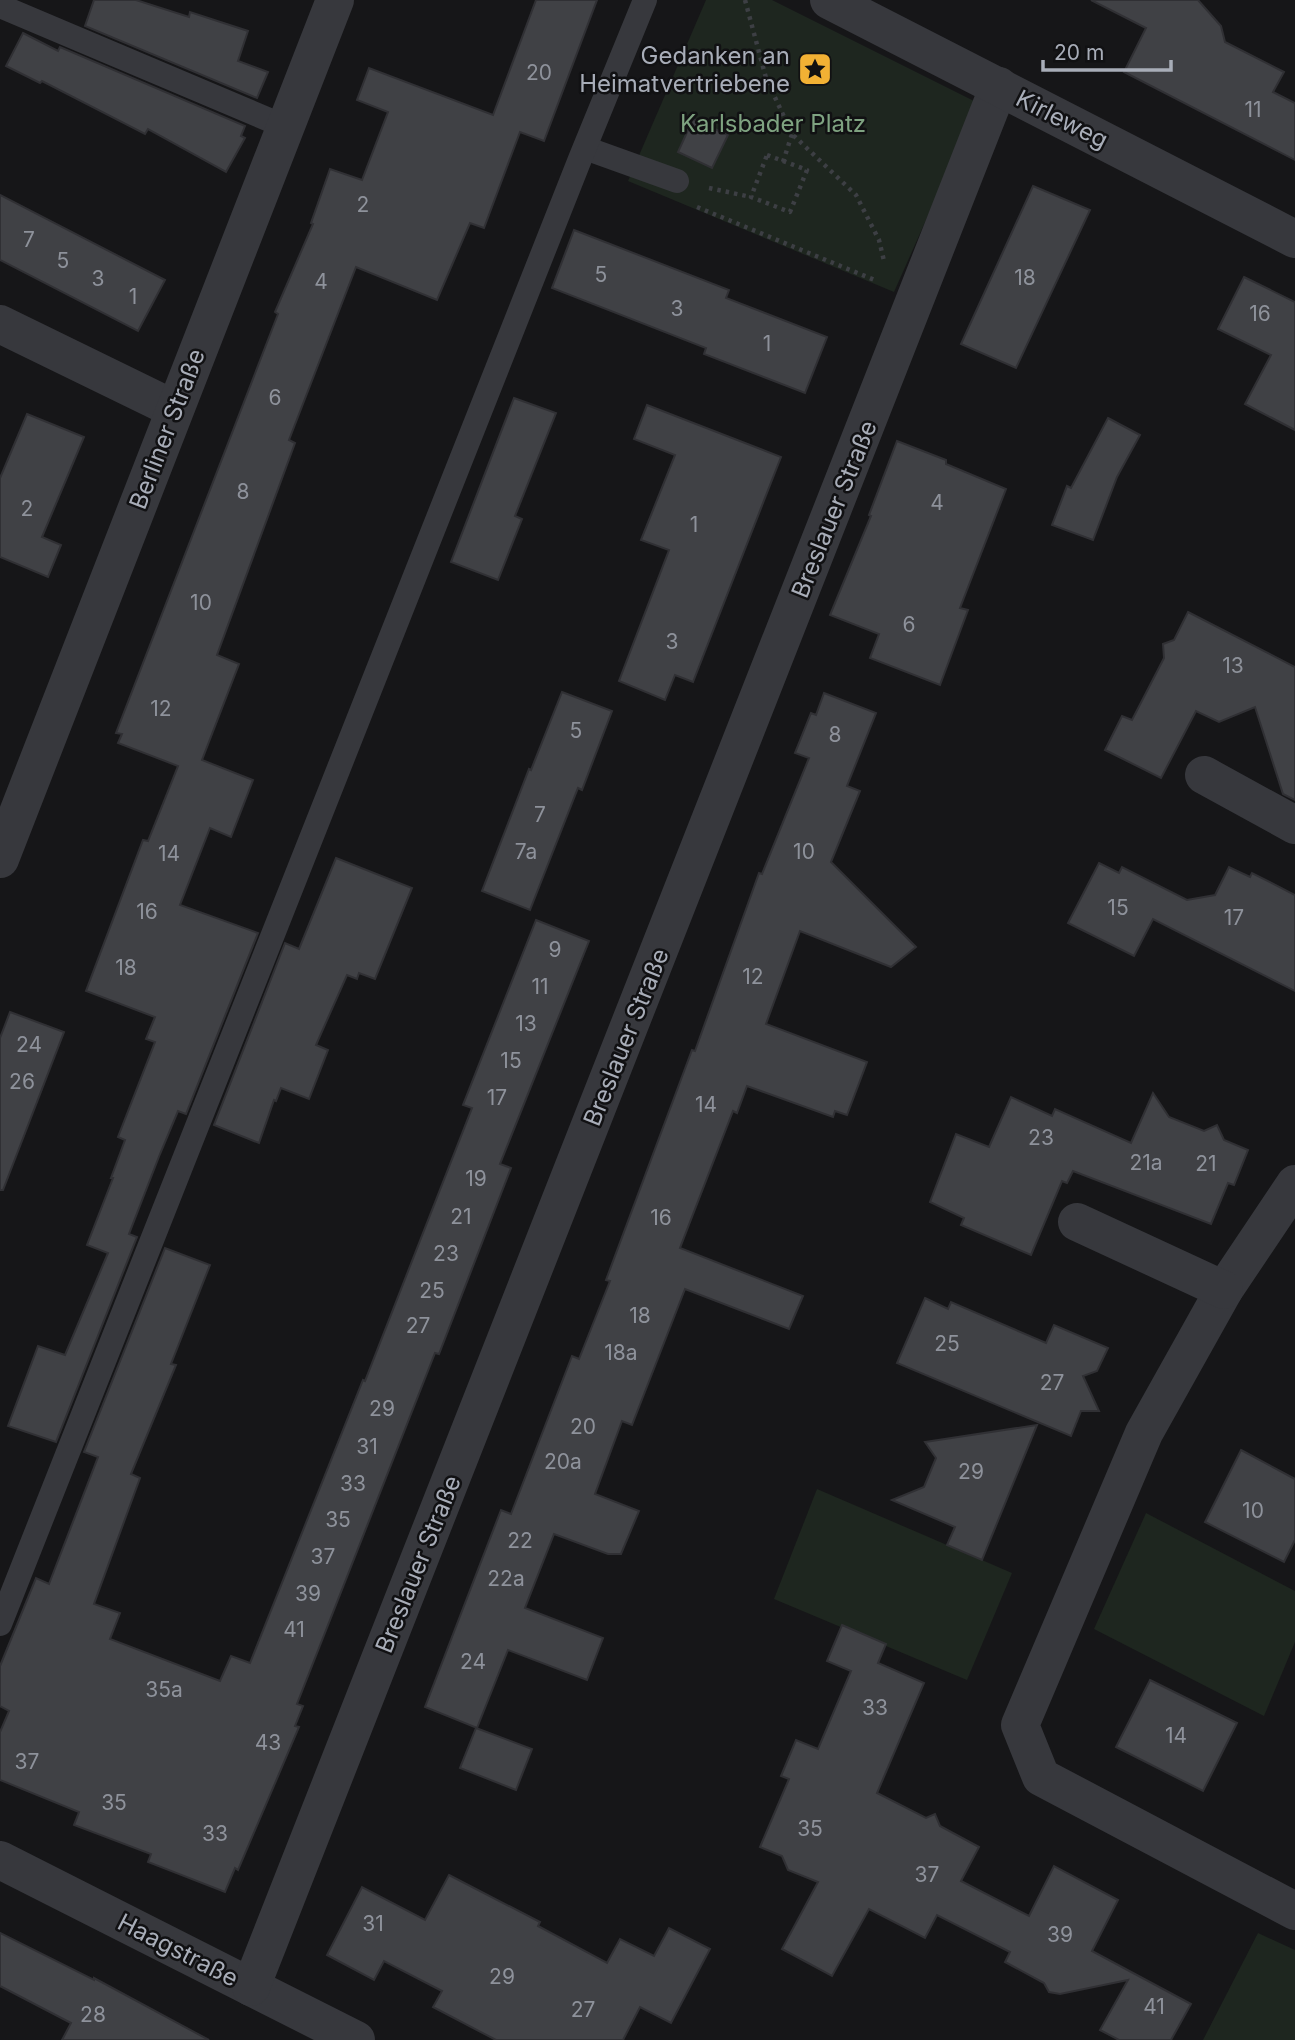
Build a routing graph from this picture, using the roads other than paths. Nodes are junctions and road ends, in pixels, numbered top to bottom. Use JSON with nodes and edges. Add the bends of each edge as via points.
{"nodes":[{"id":1,"x":335,"y":0,"type":"edge"},
{"id":2,"x":645,"y":0,"type":"edge"},
{"id":3,"x":829,"y":0,"type":"edge"},
{"id":4,"x":0,"y":6,"type":"edge"},
{"id":5,"x":999,"y":86,"type":"junction"},
{"id":6,"x":286,"y":127,"type":"junction"},
{"id":7,"x":585,"y":148,"type":"junction"},
{"id":8,"x":677,"y":181,"type":"road end"},
{"id":9,"x":1295,"y":239,"type":"edge"},
{"id":10,"x":0,"y":324,"type":"edge"},
{"id":11,"x":174,"y":409,"type":"junction"},
{"id":12,"x":1204,"y":775,"type":"dead end"},
{"id":13,"x":1295,"y":825,"type":"edge"},
{"id":14,"x":0,"y":859,"type":"edge"},
{"id":15,"x":1295,"y":1184,"type":"edge"},
{"id":16,"x":1077,"y":1222,"type":"dead end"},
{"id":17,"x":1224,"y":1290,"type":"junction"},
{"id":18,"x":0,"y":1624,"type":"edge"},
{"id":19,"x":0,"y":1860,"type":"edge"},
{"id":20,"x":1295,"y":1911,"type":"edge"},
{"id":21,"x":251,"y":1987,"type":"junction"},
{"id":22,"x":356,"y":2040,"type":"edge"}],
"edges":[{"from":1,"to":6,"type":"street","name":"Berliner Straße"},
{"from":2,"to":7,"type":"lane"},
{"from":3,"to":5,"type":"street","name":"Kirleweg"},
{"from":4,"to":6,"type":"lane"},
{"from":5,"to":9,"type":"street","name":"Kirleweg"},
{"from":5,"to":21,"type":"street","name":"Breslauer Straße","via":[[903,291]]},
{"from":6,"to":11,"type":"street","name":"Berliner Straße"},
{"from":7,"to":8,"type":"lane"},
{"from":7,"to":18,"type":"lane"},
{"from":10,"to":11,"type":"street"},
{"from":11,"to":14,"type":"street","name":"Berliner Straße"},
{"from":12,"to":13,"type":"street"},
{"from":15,"to":17,"type":"street"},
{"from":16,"to":17,"type":"street"},
{"from":17,"to":20,"type":"street","via":[[1144,1433],[1020,1725],[1041,1777]]},
{"from":19,"to":21,"type":"street","name":"Haagstraße"},
{"from":21,"to":22,"type":"street","name":"Haagstraße"}]}
